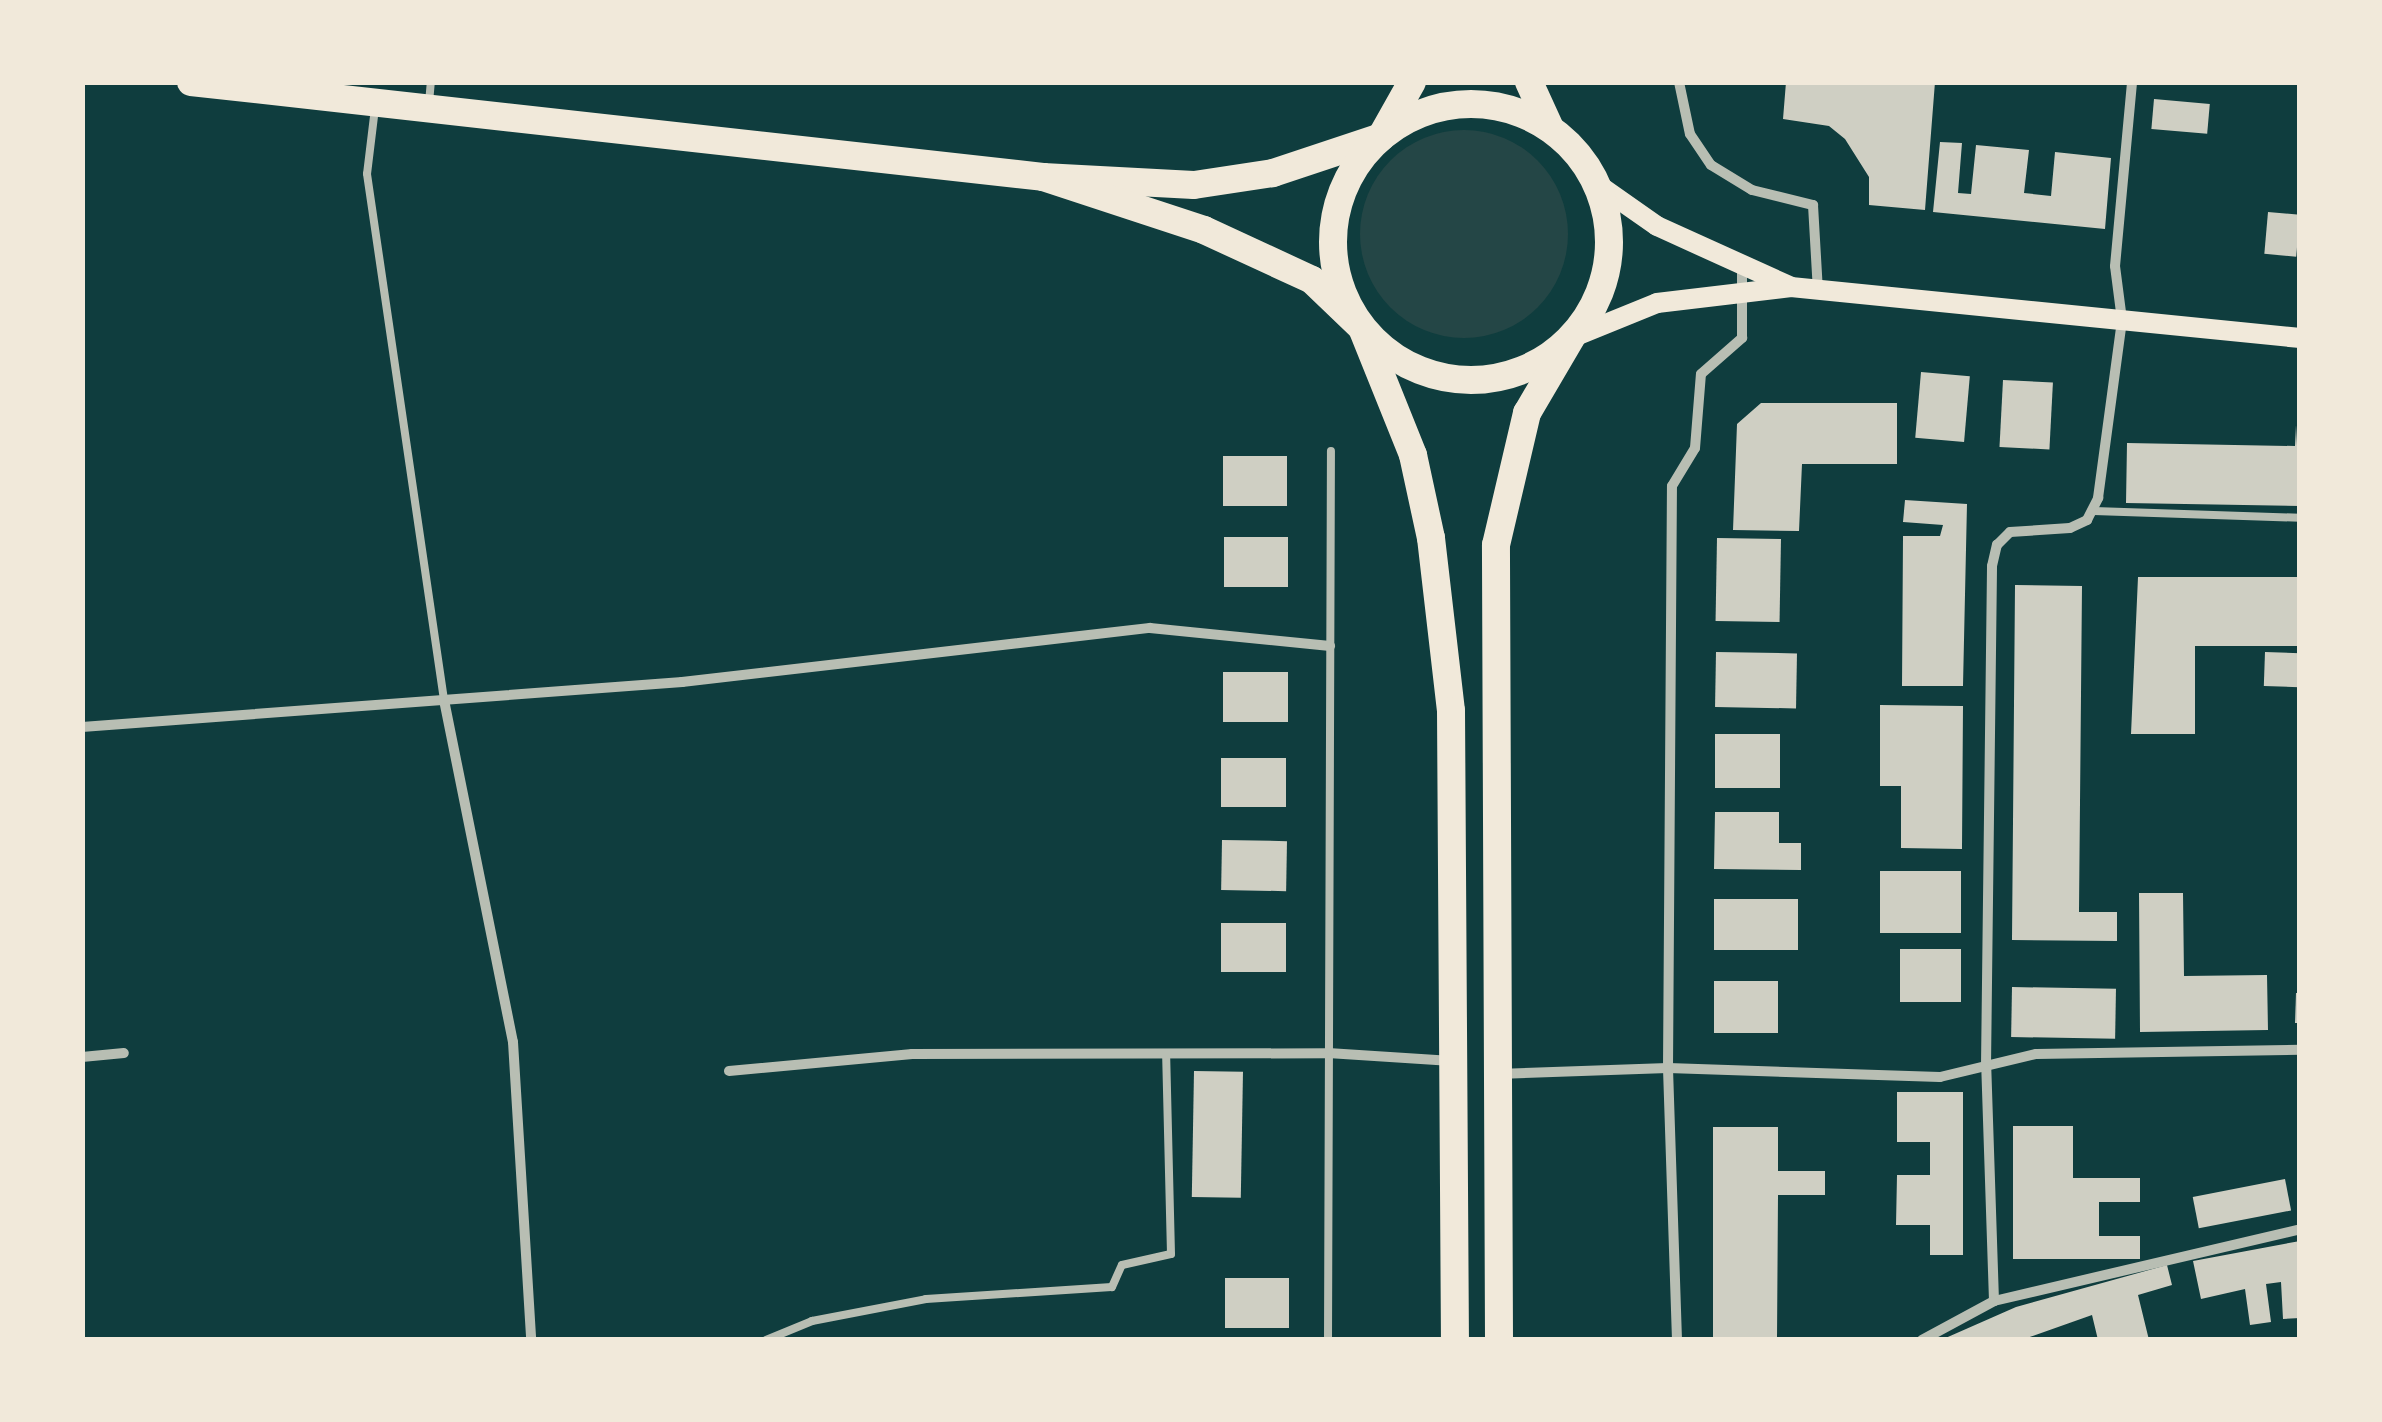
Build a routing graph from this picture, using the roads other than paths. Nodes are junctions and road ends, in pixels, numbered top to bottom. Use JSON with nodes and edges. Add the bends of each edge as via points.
{"nodes":[{"id":1,"x":191,"y":82,"type":"edge"},
{"id":2,"x":1412,"y":82,"type":"edge"},
{"id":3,"x":1529,"y":82,"type":"edge"},
{"id":4,"x":1679,"y":82,"type":"edge"},
{"id":5,"x":2132,"y":82,"type":"edge"},
{"id":6,"x":244,"y":85,"type":"edge"},
{"id":7,"x":430,"y":96,"type":"edge"},
{"id":8,"x":375,"y":103,"type":"junction"},
{"id":9,"x":1550,"y":128,"type":"junction"},
{"id":10,"x":1381,"y":137,"type":"junction"},
{"id":11,"x":1044,"y":178,"type":"junction"},
{"id":12,"x":1597,"y":184,"type":"junction"},
{"id":13,"x":1742,"y":266,"type":"junction"},
{"id":14,"x":1791,"y":287,"type":"junction"},
{"id":15,"x":1742,"y":291,"type":"junction"},
{"id":16,"x":1818,"y":291,"type":"junction"},
{"id":17,"x":2122,"y":320,"type":"junction"},
{"id":18,"x":1362,"y":328,"type":"junction"},
{"id":19,"x":1571,"y":338,"type":"junction"},
{"id":20,"x":2300,"y":338,"type":"edge"},
{"id":21,"x":1331,"y":451,"type":"dead end"},
{"id":22,"x":2094,"y":511,"type":"junction"},
{"id":23,"x":2300,"y":518,"type":"edge"},
{"id":24,"x":1330,"y":646,"type":"junction"},
{"id":25,"x":444,"y":700,"type":"junction"},
{"id":26,"x":82,"y":727,"type":"edge"},
{"id":27,"x":2300,"y":1050,"type":"edge"},
{"id":28,"x":124,"y":1053,"type":"dead end"},
{"id":29,"x":1166,"y":1053,"type":"junction"},
{"id":30,"x":1328,"y":1053,"type":"junction"},
{"id":31,"x":82,"y":1057,"type":"edge"},
{"id":32,"x":1453,"y":1061,"type":"junction"},
{"id":33,"x":1986,"y":1066,"type":"junction"},
{"id":34,"x":1668,"y":1068,"type":"junction"},
{"id":35,"x":729,"y":1070,"type":"dead end"},
{"id":36,"x":1496,"y":1074,"type":"junction"},
{"id":37,"x":2300,"y":1229,"type":"edge"},
{"id":38,"x":1994,"y":1301,"type":"junction"},
{"id":39,"x":531,"y":1340,"type":"edge"},
{"id":40,"x":766,"y":1340,"type":"edge"},
{"id":41,"x":1328,"y":1340,"type":"edge"},
{"id":42,"x":1455,"y":1340,"type":"edge"},
{"id":43,"x":1499,"y":1340,"type":"edge"},
{"id":44,"x":1677,"y":1340,"type":"edge"},
{"id":45,"x":1922,"y":1340,"type":"edge"}],
"edges":[{"from":1,"to":6,"type":"highway"},
{"from":2,"to":10,"type":"highway"},
{"from":3,"to":9,"type":"highway"},
{"from":4,"to":16,"type":"street","via":[[1690,134],[1712,165],[1752,190],[1813,206]]},
{"from":5,"to":17,"type":"street","via":[[2115,266]]},
{"from":6,"to":8,"type":"highway"},
{"from":7,"to":8,"type":"highway"},
{"from":7,"to":11,"type":"highway"},
{"from":8,"to":25,"type":"lane","via":[[366,174]]},
{"from":9,"to":10,"type":"highway","via":[[1509,109],[1464,104],[1420,114]]},
{"from":9,"to":12,"type":"highway"},
{"from":10,"to":11,"type":"highway","via":[[1273,173],[1194,185]]},
{"from":10,"to":18,"type":"highway","via":[[1353,169],[1332,250],[1341,291]]},
{"from":11,"to":18,"type":"highway","via":[[1282,263],[1312,280]]},
{"from":12,"to":13,"type":"main road","via":[[1657,226]]},
{"from":12,"to":19,"type":"highway","via":[[1609,224],[1608,266],[1596,305]]},
{"from":13,"to":14,"type":"main road"},
{"from":13,"to":15,"type":"street"},
{"from":14,"to":15,"type":"main road"},
{"from":14,"to":16,"type":"main road"},
{"from":15,"to":19,"type":"main road","via":[[1658,303]]},
{"from":15,"to":34,"type":"street","via":[[1742,338],[1701,374],[1695,448],[1672,486]]},
{"from":16,"to":17,"type":"main road"},
{"from":17,"to":20,"type":"main road"},
{"from":17,"to":22,"type":"street"},
{"from":18,"to":19,"type":"highway","via":[[1397,360],[1488,380],[1533,366]]},
{"from":18,"to":32,"type":"highway","via":[[1413,455],[1431,538],[1451,711]]},
{"from":19,"to":36,"type":"highway","via":[[1527,413],[1496,545]]},
{"from":21,"to":24,"type":"lane"},
{"from":22,"to":23,"type":"lane"},
{"from":22,"to":33,"type":"street","via":[[2070,528],[2010,532],[1996,545]]},
{"from":24,"to":25,"type":"street","via":[[1150,628],[682,682]]},
{"from":24,"to":30,"type":"lane"},
{"from":25,"to":26,"type":"street"},
{"from":25,"to":39,"type":"street","via":[[513,1042]]},
{"from":27,"to":33,"type":"street","via":[[2036,1054]]},
{"from":28,"to":31,"type":"street"},
{"from":29,"to":30,"type":"street"},
{"from":29,"to":35,"type":"street","via":[[912,1054]]},
{"from":29,"to":40,"type":"lane","via":[[1170,1254],[1122,1264],[1112,1287],[926,1299],[812,1322]]},
{"from":30,"to":32,"type":"street"},
{"from":30,"to":41,"type":"lane"},
{"from":32,"to":42,"type":"highway"},
{"from":33,"to":34,"type":"street","via":[[1940,1076]]},
{"from":33,"to":38,"type":"street"},
{"from":34,"to":36,"type":"street"},
{"from":34,"to":44,"type":"street"},
{"from":36,"to":43,"type":"highway"},
{"from":37,"to":38,"type":"street"},
{"from":38,"to":45,"type":"street"}]}
